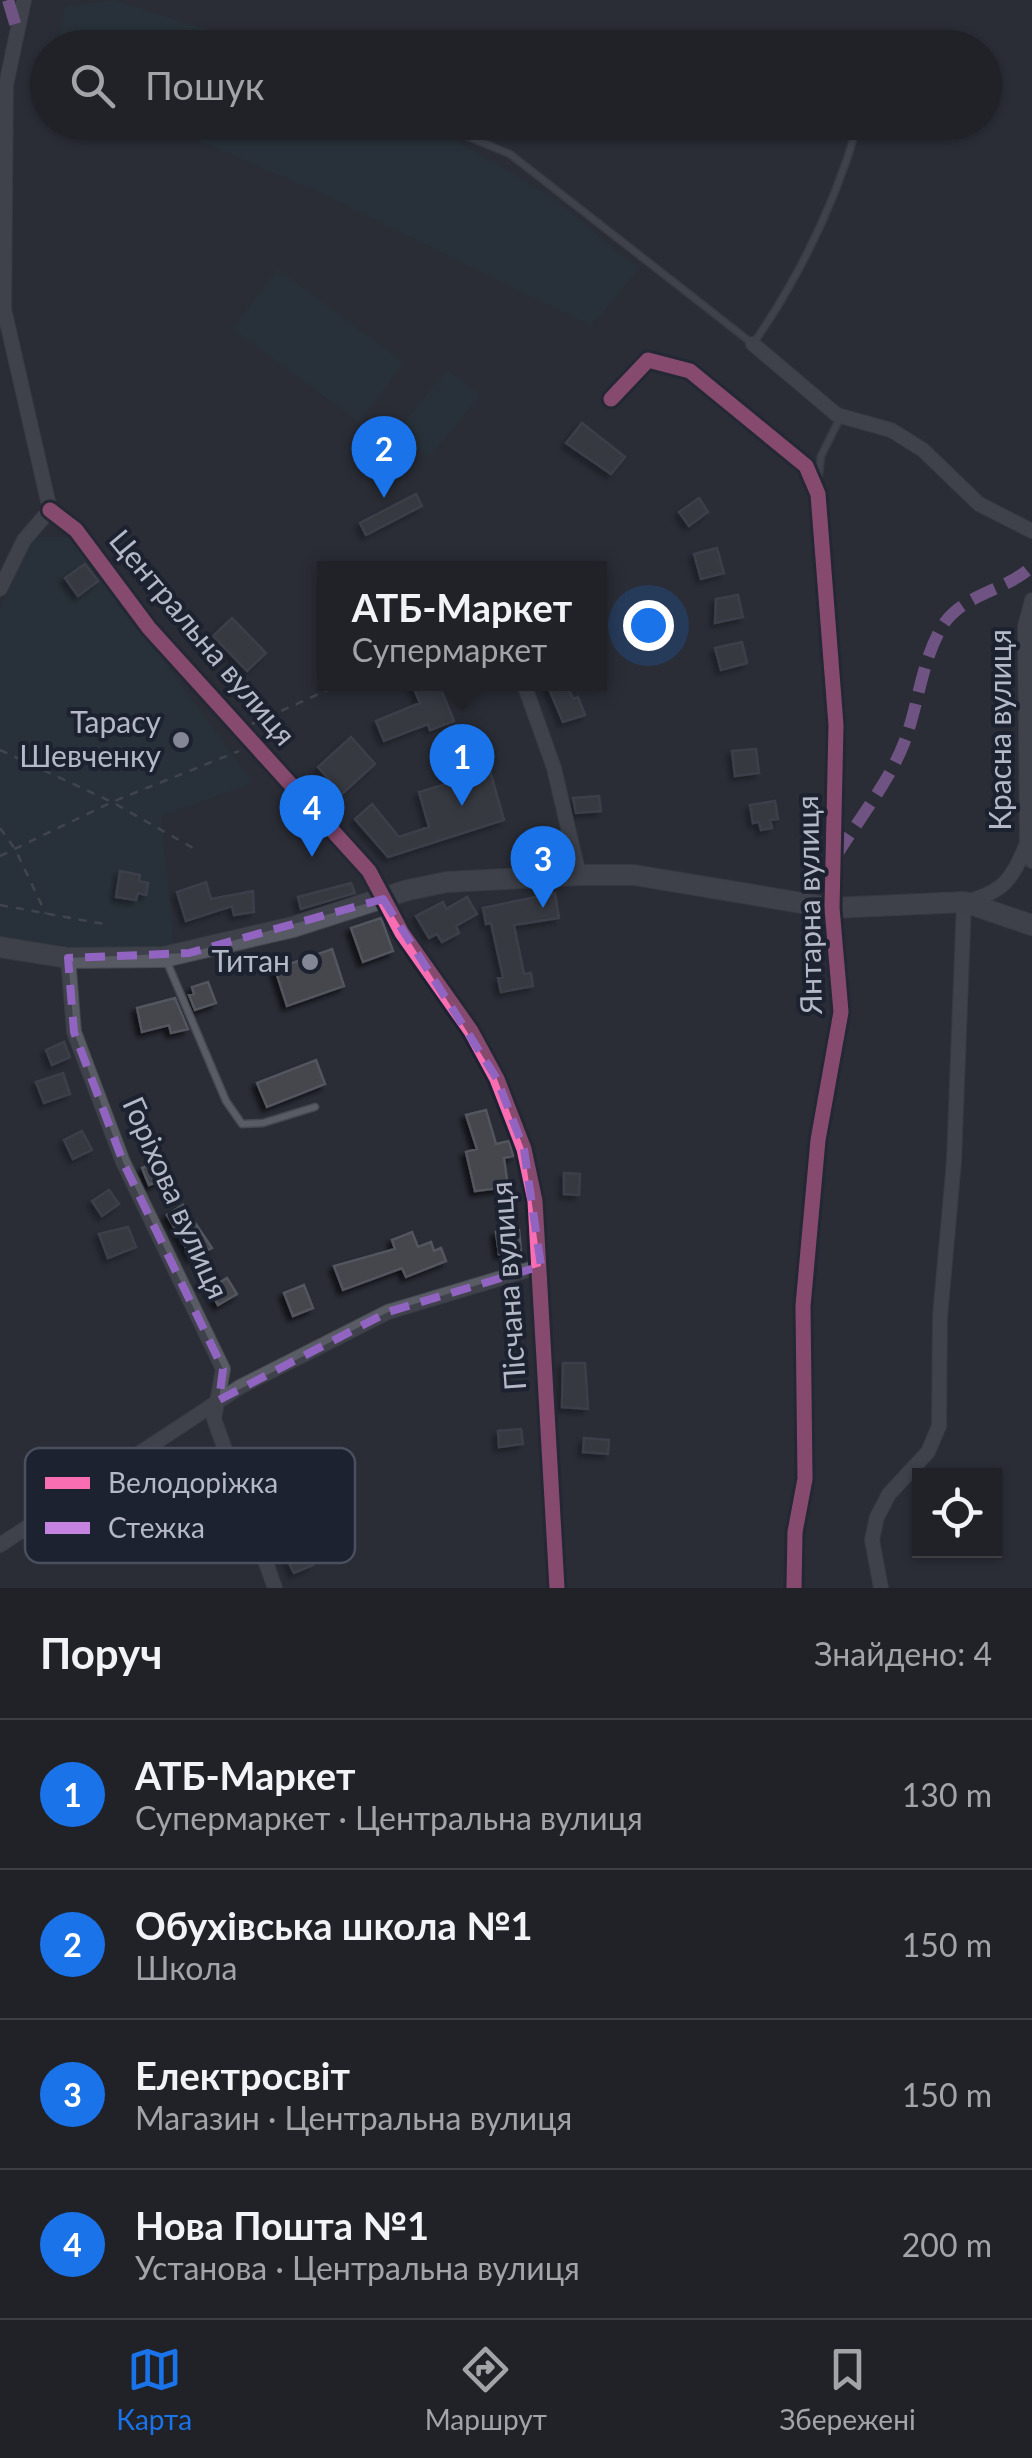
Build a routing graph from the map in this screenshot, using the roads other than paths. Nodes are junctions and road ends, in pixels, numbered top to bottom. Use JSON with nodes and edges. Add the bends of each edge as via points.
{"nodes":[{"id":1,"x":24,"y":0,"type":"edge"},
{"id":2,"x":476,"y":140,"type":"edge"},
{"id":3,"x":853,"y":140,"type":"edge"},
{"id":4,"x":4,"y":163,"type":"edge"},
{"id":5,"x":753,"y":344,"type":"junction"},
{"id":6,"x":611,"y":399,"type":"dead end"},
{"id":7,"x":842,"y":416,"type":"junction"},
{"id":8,"x":818,"y":494,"type":"junction"},
{"id":9,"x":50,"y":510,"type":"junction"},
{"id":10,"x":1032,"y":531,"type":"edge"},
{"id":11,"x":0,"y":589,"type":"edge"},
{"id":12,"x":1032,"y":600,"type":"edge"},
{"id":13,"x":526,"y":691,"type":"edge"},
{"id":14,"x":1028,"y":843,"type":"junction"},
{"id":15,"x":1032,"y":861,"type":"edge"},
{"id":16,"x":580,"y":875,"type":"junction"},
{"id":17,"x":383,"y":899,"type":"junction"},
{"id":18,"x":964,"y":902,"type":"junction"},
{"id":19,"x":832,"y":908,"type":"junction"},
{"id":20,"x":1032,"y":925,"type":"edge"},
{"id":21,"x":0,"y":946,"type":"edge"},
{"id":22,"x":164,"y":956,"type":"junction"},
{"id":23,"x":68,"y":958,"type":"junction"},
{"id":24,"x":316,"y":1106,"type":"dead end"},
{"id":25,"x":541,"y":1266,"type":"junction"},
{"id":26,"x":219,"y":1400,"type":"junction"},
{"id":27,"x":147,"y":1448,"type":"edge"},
{"id":28,"x":222,"y":1448,"type":"edge"},
{"id":29,"x":25,"y":1528,"type":"edge"},
{"id":30,"x":0,"y":1545,"type":"edge"},
{"id":31,"x":266,"y":1563,"type":"edge"},
{"id":32,"x":276,"y":1588,"type":"edge"},
{"id":33,"x":557,"y":1588,"type":"edge"},
{"id":34,"x":794,"y":1588,"type":"edge"},
{"id":35,"x":881,"y":1588,"type":"edge"}],
"edges":[{"from":1,"to":4,"type":"street","via":[[6,85]]},
{"from":2,"to":5,"type":"lane","via":[[510,154]]},
{"from":3,"to":5,"type":"lane","via":[[816,237]]},
{"from":4,"to":9,"type":"street","via":[[4,309]]},
{"from":5,"to":7,"type":"street"},
{"from":6,"to":8,"type":"street","name":"Янтарна вулиця","via":[[648,360],[690,371],[806,466]]},
{"from":7,"to":8,"type":"lane","via":[[821,456]]},
{"from":7,"to":10,"type":"street","via":[[891,430],[979,504]]},
{"from":8,"to":19,"type":"street","name":"Янтарна вулиця","via":[[836,726]]},
{"from":9,"to":11,"type":"street","via":[[24,540]]},
{"from":9,"to":17,"type":"street","name":"Центральна вулиця","via":[[76,530],[150,628],[369,871]]},
{"from":12,"to":14,"type":"street","name":"Красна вулиця","via":[[1025,627]]},
{"from":13,"to":16,"type":"street"},
{"from":14,"to":15,"type":"street","name":"Красна вулиця"},
{"from":14,"to":18,"type":"street","via":[[1013,879],[992,896]]},
{"from":16,"to":17,"type":"street","via":[[447,882]]},
{"from":16,"to":19,"type":"street","via":[[634,875]]},
{"from":17,"to":22,"type":"street"},
{"from":17,"to":25,"type":"street","name":"Пісчана вулиця","via":[[471,1031],[515,1121],[535,1200]]},
{"from":18,"to":19,"type":"street"},
{"from":18,"to":20,"type":"street"},
{"from":18,"to":35,"type":"street","via":[[939,1426],[928,1452],[877,1518],[872,1540]]},
{"from":19,"to":34,"type":"street","name":"Янтарна вулиця","via":[[841,1012],[818,1140],[803,1306],[805,1479]]},
{"from":21,"to":23,"type":"street"},
{"from":22,"to":23,"type":"street"},
{"from":22,"to":24,"type":"lane","via":[[242,1124]]},
{"from":23,"to":26,"type":"street","name":"Горіхова вулиця","via":[[74,1032],[122,1162],[222,1369]]},
{"from":25,"to":26,"type":"street","via":[[388,1312]]},
{"from":25,"to":33,"type":"street","name":"Пісчана вулиця"},
{"from":26,"to":27,"type":"street"},
{"from":26,"to":28,"type":"street","name":"Горіхова вулиця","via":[[214,1418]]},
{"from":29,"to":30,"type":"street"},
{"from":31,"to":32,"type":"street","name":"Горіхова вулиця"}]}
